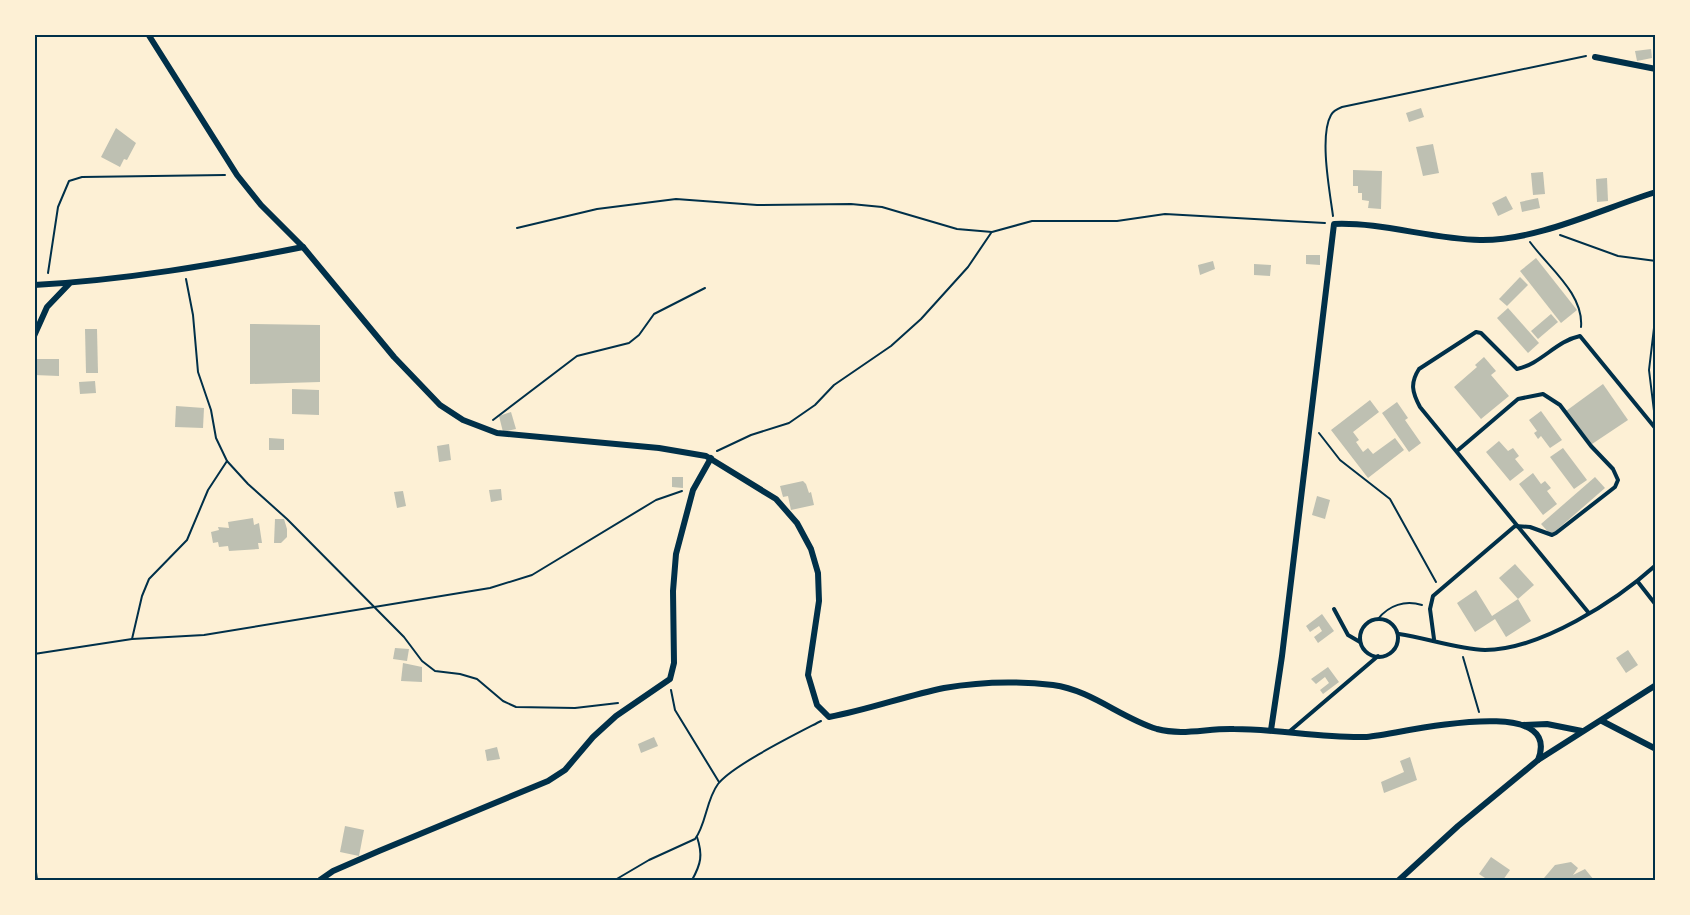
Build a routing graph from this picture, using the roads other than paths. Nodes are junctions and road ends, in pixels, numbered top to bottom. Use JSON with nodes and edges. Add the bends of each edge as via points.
{"nodes":[{"id":1,"x":148,"y":34,"type":"edge"},
{"id":2,"x":1594,"y":57,"type":"road end"},
{"id":3,"x":1656,"y":69,"type":"edge"},
{"id":4,"x":1656,"y":192,"type":"edge"},
{"id":5,"x":303,"y":247,"type":"junction"},
{"id":6,"x":70,"y":283,"type":"junction"},
{"id":7,"x":34,"y":285,"type":"edge"},
{"id":8,"x":34,"y":336,"type":"edge"},
{"id":9,"x":1656,"y":429,"type":"edge"},
{"id":10,"x":1457,"y":451,"type":"junction"},
{"id":11,"x":708,"y":457,"type":"junction"},
{"id":12,"x":1515,"y":526,"type":"junction"},
{"id":13,"x":1656,"y":565,"type":"edge"},
{"id":14,"x":1638,"y":582,"type":"junction"},
{"id":15,"x":1656,"y":604,"type":"edge"},
{"id":16,"x":1334,"y":609,"type":"dead end"},
{"id":17,"x":1588,"y":612,"type":"junction"},
{"id":18,"x":1399,"y":634,"type":"junction"},
{"id":19,"x":1434,"y":639,"type":"junction"},
{"id":20,"x":1360,"y":642,"type":"junction"},
{"id":21,"x":1378,"y":656,"type":"junction"},
{"id":22,"x":1656,"y":685,"type":"edge"},
{"id":23,"x":1602,"y":721,"type":"junction"},
{"id":24,"x":1523,"y":726,"type":"junction"},
{"id":25,"x":1270,"y":730,"type":"junction"},
{"id":26,"x":1582,"y":731,"type":"junction"},
{"id":27,"x":1287,"y":734,"type":"junction"},
{"id":28,"x":1656,"y":749,"type":"edge"},
{"id":29,"x":1538,"y":760,"type":"junction"},
{"id":30,"x":34,"y":872,"type":"edge"},
{"id":31,"x":35,"y":879,"type":"edge"},
{"id":32,"x":320,"y":880,"type":"edge"},
{"id":33,"x":1399,"y":880,"type":"edge"}],
"edges":[{"from":1,"to":5,"type":"street","via":[[237,175]]},
{"from":2,"to":3,"type":"street"},
{"from":4,"to":25,"type":"street","via":[[1506,239],[1480,240],[1334,224]]},
{"from":5,"to":6,"type":"street","via":[[184,270]]},
{"from":5,"to":11,"type":"street","via":[[419,384],[440,405],[481,429],[659,447]]},
{"from":6,"to":7,"type":"street"},
{"from":6,"to":8,"type":"street","via":[[47,307]]},
{"from":9,"to":10,"type":"lane","via":[[1580,336],[1517,369],[1476,332],[1419,369],[1413,378],[1415,398]]},
{"from":10,"to":12,"type":"lane"},
{"from":10,"to":12,"type":"lane","via":[[1518,399],[1543,394],[1560,405],[1616,475],[1615,487],[1556,533]]},
{"from":11,"to":25,"type":"street","via":[[776,499],[797,523],[811,549],[818,573],[819,602],[808,675],[817,705],[829,717],[944,688],[1027,684],[1054,685],[1081,693],[1156,729],[1184,733]]},
{"from":11,"to":32,"type":"street","via":[[693,490],[676,554],[674,663],[670,679],[593,737],[565,770],[548,781]]},
{"from":12,"to":17,"type":"lane"},
{"from":12,"to":19,"type":"lane","via":[[1431,598]]},
{"from":13,"to":14,"type":"lane"},
{"from":14,"to":15,"type":"lane"},
{"from":14,"to":17,"type":"lane"},
{"from":16,"to":20,"type":"lane","via":[[1348,635]]},
{"from":17,"to":19,"type":"lane","via":[[1548,634],[1497,650],[1461,647]]},
{"from":18,"to":19,"type":"lane"},
{"from":18,"to":20,"type":"lane","via":[[1396,626],[1378,619],[1365,626]]},
{"from":18,"to":21,"type":"lane","via":[[1397,646]]},
{"from":20,"to":21,"type":"lane","via":[[1364,651]]},
{"from":21,"to":27,"type":"lane"},
{"from":22,"to":23,"type":"street"},
{"from":23,"to":26,"type":"street"},
{"from":23,"to":28,"type":"street"},
{"from":24,"to":26,"type":"street","via":[[1547,724]]},
{"from":24,"to":27,"type":"street","via":[[1482,721],[1368,737]]},
{"from":24,"to":29,"type":"street","via":[[1541,740]]},
{"from":25,"to":27,"type":"street"},
{"from":26,"to":29,"type":"street"},
{"from":29,"to":33,"type":"street"},
{"from":30,"to":31,"type":"street"}]}
